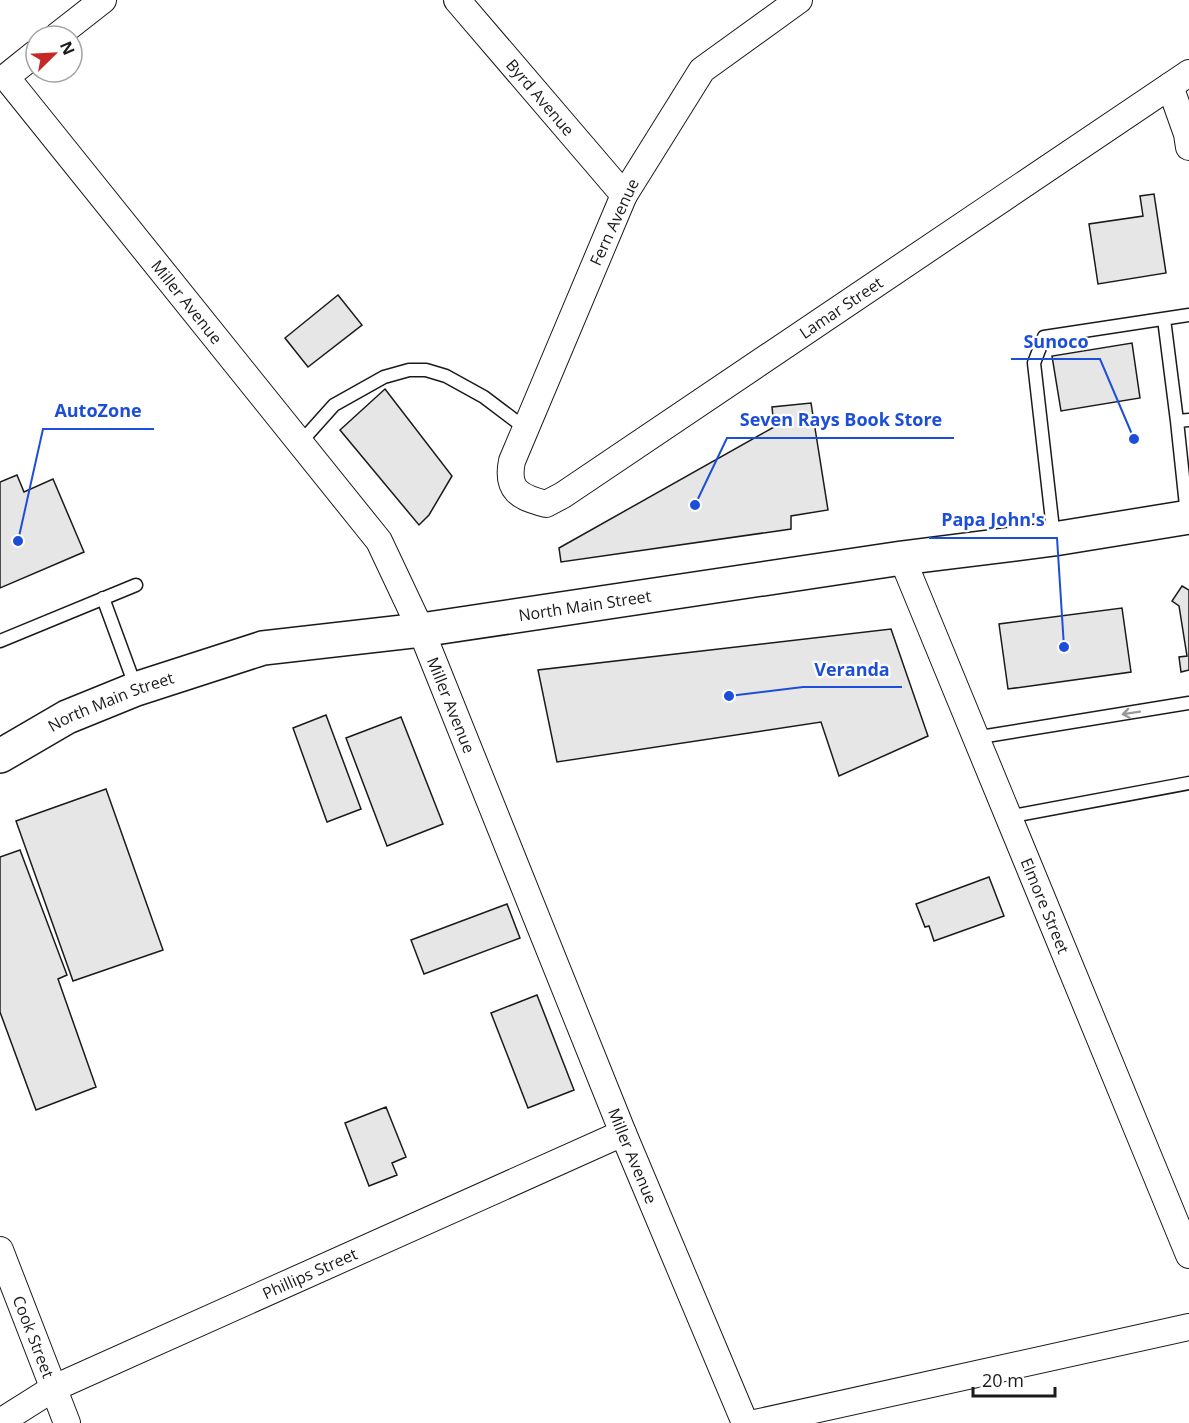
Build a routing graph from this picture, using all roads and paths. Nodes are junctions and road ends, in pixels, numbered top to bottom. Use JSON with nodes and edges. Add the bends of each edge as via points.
{"nodes":[{"id":1,"x":103,"y":0,"type":"edge"},
{"id":2,"x":457,"y":0,"type":"edge"},
{"id":3,"x":799,"y":0,"type":"edge"},
{"id":4,"x":72,"y":24,"type":"edge"},
{"id":5,"x":24,"y":63,"type":"edge"},
{"id":6,"x":1179,"y":79,"type":"edge"},
{"id":7,"x":1189,"y":147,"type":"edge"},
{"id":8,"x":624,"y":195,"type":"junction"},
{"id":9,"x":1189,"y":315,"type":"edge"},
{"id":10,"x":1164,"y":319,"type":"junction"},
{"id":11,"x":1183,"y":420,"type":"edge"},
{"id":12,"x":525,"y":428,"type":"junction"},
{"id":13,"x":300,"y":443,"type":"junction"},
{"id":14,"x":512,"y":461,"type":"joint"},
{"id":15,"x":1188,"y":517,"type":"edge"},
{"id":16,"x":1054,"y":539,"type":"junction"},
{"id":17,"x":902,"y":558,"type":"junction"},
{"id":18,"x":136,"y":585,"type":"dead end"},
{"id":19,"x":103,"y":598,"type":"junction"},
{"id":20,"x":422,"y":630,"type":"junction"},
{"id":21,"x":0,"y":641,"type":"edge"},
{"id":22,"x":136,"y":689,"type":"junction"},
{"id":23,"x":1189,"y":703,"type":"edge"},
{"id":24,"x":974,"y":738,"type":"junction"},
{"id":25,"x":0,"y":756,"type":"edge"},
{"id":26,"x":1189,"y":783,"type":"edge"},
{"id":27,"x":1007,"y":817,"type":"junction"},
{"id":28,"x":623,"y":1133,"type":"junction"},
{"id":29,"x":0,"y":1250,"type":"edge"},
{"id":30,"x":1189,"y":1255,"type":"edge"},
{"id":31,"x":1189,"y":1327,"type":"edge"},
{"id":32,"x":54,"y":1388,"type":"junction"},
{"id":33,"x":0,"y":1422,"type":"edge"},
{"id":34,"x":67,"y":1423,"type":"edge"},
{"id":35,"x":745,"y":1423,"type":"edge"},
{"id":36,"x":755,"y":1423,"type":"edge"}],
"edges":[{"from":1,"to":4,"type":"street"},
{"from":2,"to":8,"type":"street","name":"Byrd Avenue"},
{"from":3,"to":8,"type":"street","name":"Fern Avenue","via":[[702,70]]},
{"from":5,"to":13,"type":"street","name":"Miller Avenue","via":[[6,77]]},
{"from":6,"to":7,"type":"street"},
{"from":6,"to":14,"type":"street","name":"Lamar Street","via":[[563,495],[546,504],[514,490],[509,476]]},
{"from":8,"to":12,"type":"street","name":"Fern Avenue"},
{"from":9,"to":10,"type":"lane"},
{"from":10,"to":11,"type":"lane"},
{"from":10,"to":16,"type":"lane","via":[[1044,337],[1034,363]]},
{"from":11,"to":15,"type":"lane"},
{"from":12,"to":13,"type":"lane","via":[[484,397],[446,376],[409,370],[384,377],[334,405]]},
{"from":12,"to":14,"type":"street","name":"Fern Avenue"},
{"from":13,"to":20,"type":"street","name":"Miller Avenue","via":[[379,541]]},
{"from":15,"to":16,"type":"main road","name":"North Main Street"},
{"from":16,"to":17,"type":"main road","name":"North Main Street"},
{"from":17,"to":20,"type":"main road","name":"North Main Street"},
{"from":17,"to":24,"type":"street","name":"Elmore Street"},
{"from":18,"to":19,"type":"lane"},
{"from":19,"to":21,"type":"lane"},
{"from":19,"to":22,"type":"lane"},
{"from":20,"to":22,"type":"main road","name":"North Main Street","via":[[263,648]]},
{"from":20,"to":28,"type":"street","name":"Miller Avenue"},
{"from":22,"to":25,"type":"main road","name":"North Main Street","via":[[67,717]]},
{"from":23,"to":24,"type":"lane","one_way":true},
{"from":24,"to":27,"type":"street","name":"Elmore Street"},
{"from":26,"to":27,"type":"lane"},
{"from":27,"to":30,"type":"street","name":"Elmore Street"},
{"from":28,"to":32,"type":"street","name":"Phillips Street"},
{"from":28,"to":35,"type":"street","name":"Miller Avenue"},
{"from":29,"to":32,"type":"street","name":"Cook Street"},
{"from":31,"to":36,"type":"street"},
{"from":32,"to":33,"type":"street","name":"Phillips Street"},
{"from":32,"to":34,"type":"street","name":"Cook Street"}]}
